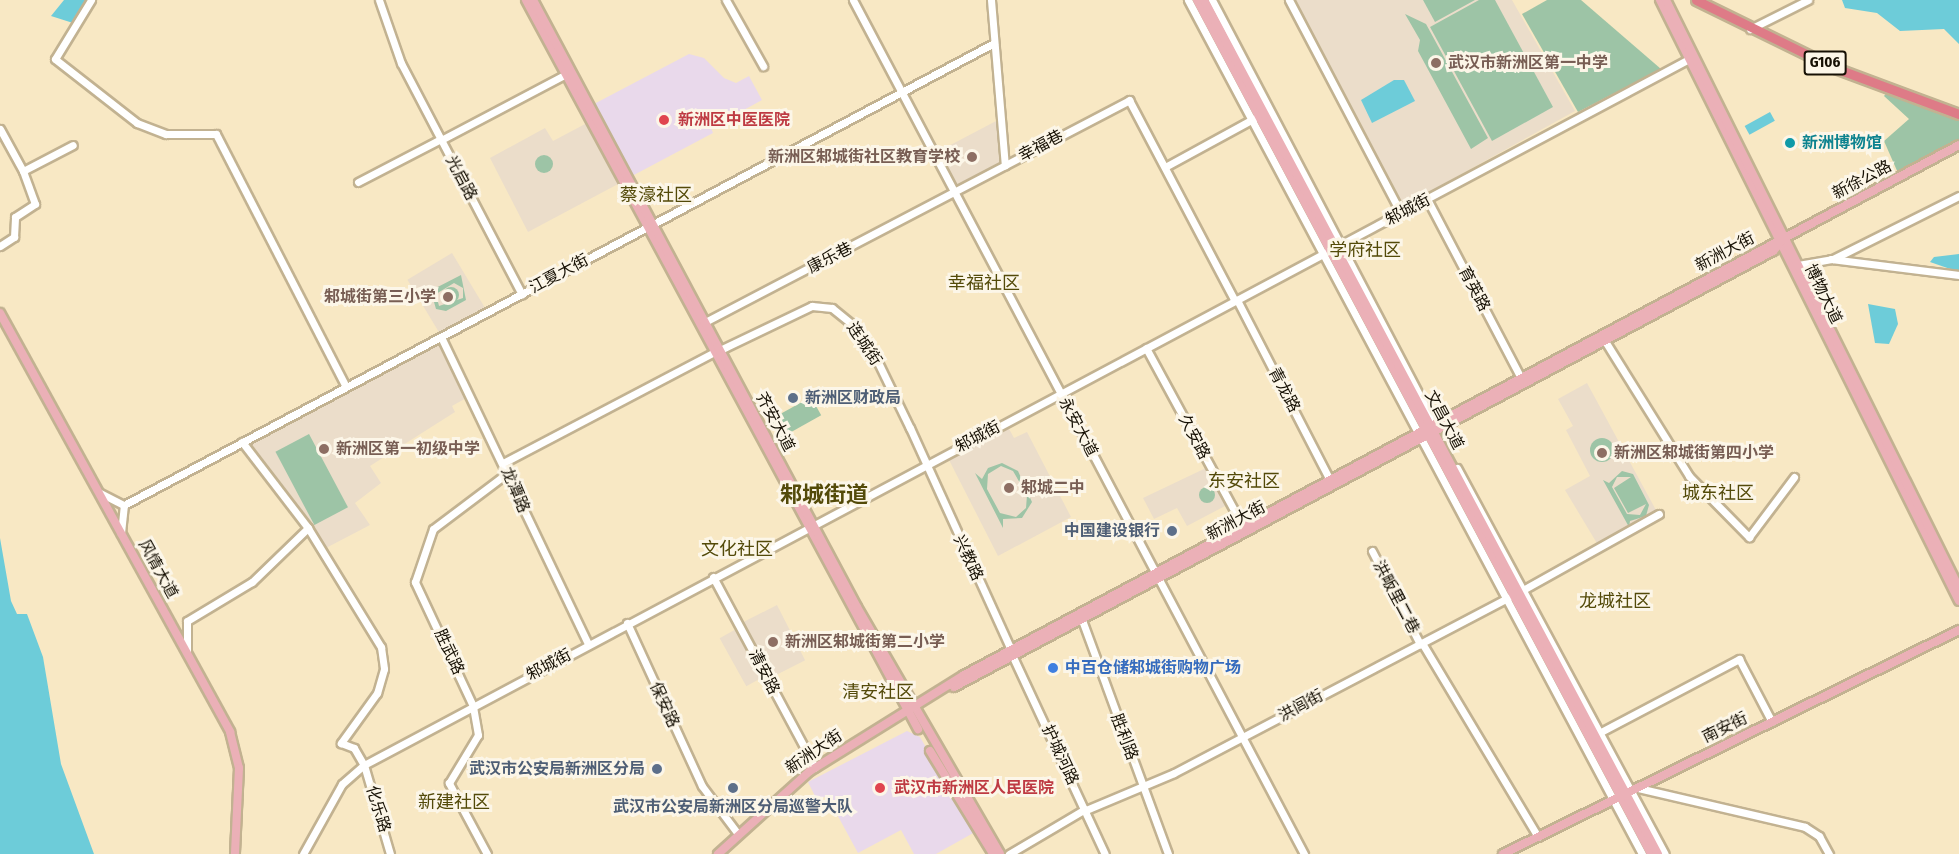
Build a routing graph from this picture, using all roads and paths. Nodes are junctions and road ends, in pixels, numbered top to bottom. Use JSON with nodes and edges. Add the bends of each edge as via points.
{"nodes":[{"id":1,"x":91,"y":0,"type":"edge"},
{"id":2,"x":379,"y":0,"type":"edge"},
{"id":3,"x":526,"y":0,"type":"edge"},
{"id":4,"x":533,"y":0,"type":"edge"},
{"id":5,"x":726,"y":0,"type":"edge"},
{"id":6,"x":853,"y":0,"type":"edge"},
{"id":7,"x":991,"y":0,"type":"edge"},
{"id":8,"x":1188,"y":0,"type":"edge"},
{"id":9,"x":1197,"y":0,"type":"edge"},
{"id":10,"x":1204,"y":0,"type":"edge"},
{"id":11,"x":1212,"y":0,"type":"edge"},
{"id":12,"x":1289,"y":0,"type":"edge"},
{"id":13,"x":1660,"y":0,"type":"edge"},
{"id":14,"x":1666,"y":0,"type":"edge"},
{"id":15,"x":1696,"y":0,"type":"edge"},
{"id":16,"x":1808,"y":0,"type":"edge"},
{"id":17,"x":1750,"y":28,"type":"junction"},
{"id":18,"x":994,"y":43,"type":"junction"},
{"id":19,"x":1689,"y":59,"type":"junction"},
{"id":20,"x":763,"y":66,"type":"dead end"},
{"id":21,"x":566,"y":74,"type":"junction"},
{"id":22,"x":902,"y":92,"type":"junction"},
{"id":23,"x":1129,"y":100,"type":"joint"},
{"id":24,"x":1959,"y":114,"type":"edge"},
{"id":25,"x":1255,"y":118,"type":"junction"},
{"id":26,"x":0,"y":129,"type":"edge"},
{"id":27,"x":441,"y":139,"type":"junction"},
{"id":28,"x":73,"y":145,"type":"dead end"},
{"id":29,"x":1959,"y":145,"type":"edge"},
{"id":30,"x":1005,"y":165,"type":"junction"},
{"id":31,"x":1165,"y":167,"type":"junction"},
{"id":32,"x":23,"y":171,"type":"junction"},
{"id":33,"x":358,"y":182,"type":"dead end"},
{"id":34,"x":954,"y":193,"type":"junction"},
{"id":35,"x":1959,"y":196,"type":"edge"},
{"id":36,"x":1427,"y":199,"type":"junction"},
{"id":37,"x":1401,"y":213,"type":"junction"},
{"id":38,"x":650,"y":226,"type":"junction"},
{"id":39,"x":1783,"y":241,"type":"junction"},
{"id":40,"x":0,"y":246,"type":"edge"},
{"id":41,"x":1333,"y":249,"type":"junction"},
{"id":42,"x":1833,"y":259,"type":"junction"},
{"id":43,"x":1798,"y":265,"type":"junction"},
{"id":44,"x":1959,"y":275,"type":"edge"},
{"id":45,"x":522,"y":294,"type":"junction"},
{"id":46,"x":1236,"y":300,"type":"junction"},
{"id":47,"x":0,"y":313,"type":"edge"},
{"id":48,"x":705,"y":322,"type":"junction"},
{"id":49,"x":441,"y":337,"type":"junction"},
{"id":50,"x":1605,"y":341,"type":"junction"},
{"id":51,"x":1146,"y":348,"type":"junction"},
{"id":52,"x":717,"y":351,"type":"junction"},
{"id":53,"x":1521,"y":378,"type":"junction"},
{"id":54,"x":346,"y":387,"type":"junction"},
{"id":55,"x":1060,"y":393,"type":"junction"},
{"id":56,"x":1429,"y":431,"type":"junction"},
{"id":57,"x":242,"y":442,"type":"junction"},
{"id":58,"x":503,"y":463,"type":"junction"},
{"id":59,"x":924,"y":465,"type":"junction"},
{"id":60,"x":506,"y":474,"type":"junction"},
{"id":61,"x":1794,"y":477,"type":"dead end"},
{"id":62,"x":1330,"y":480,"type":"junction"},
{"id":63,"x":94,"y":487,"type":"junction"},
{"id":64,"x":124,"y":505,"type":"junction"},
{"id":65,"x":1659,"y":514,"type":"dead end"},
{"id":66,"x":810,"y":526,"type":"junction"},
{"id":67,"x":1242,"y":527,"type":"junction"},
{"id":68,"x":308,"y":528,"type":"junction"},
{"id":69,"x":122,"y":535,"type":"junction"},
{"id":70,"x":1372,"y":551,"type":"dead end"},
{"id":71,"x":1956,"y":575,"type":"edge"},
{"id":72,"x":1157,"y":576,"type":"junction"},
{"id":73,"x":713,"y":578,"type":"junction"},
{"id":74,"x":1959,"y":588,"type":"edge"},
{"id":75,"x":1515,"y":594,"type":"junction"},
{"id":76,"x":1959,"y":601,"type":"edge"},
{"id":77,"x":1082,"y":620,"type":"junction"},
{"id":78,"x":627,"y":623,"type":"junction"},
{"id":79,"x":1959,"y":630,"type":"edge"},
{"id":80,"x":1421,"y":643,"type":"junction"},
{"id":81,"x":588,"y":644,"type":"junction"},
{"id":82,"x":187,"y":653,"type":"junction"},
{"id":83,"x":1012,"y":654,"type":"junction"},
{"id":84,"x":473,"y":706,"type":"junction"},
{"id":85,"x":910,"y":710,"type":"junction"},
{"id":86,"x":1772,"y":722,"type":"junction"},
{"id":87,"x":1598,"y":734,"type":"junction"},
{"id":88,"x":1242,"y":737,"type":"junction"},
{"id":89,"x":364,"y":765,"type":"junction"},
{"id":90,"x":815,"y":767,"type":"junction"},
{"id":91,"x":1144,"y":788,"type":"junction"},
{"id":92,"x":1626,"y":794,"type":"junction"},
{"id":93,"x":1086,"y":810,"type":"junction"},
{"id":94,"x":738,"y":834,"type":"junction"},
{"id":95,"x":1538,"y":837,"type":"junction"},
{"id":96,"x":235,"y":854,"type":"edge"},
{"id":97,"x":303,"y":854,"type":"edge"},
{"id":98,"x":390,"y":854,"type":"edge"},
{"id":99,"x":487,"y":854,"type":"edge"},
{"id":100,"x":718,"y":854,"type":"edge"},
{"id":101,"x":993,"y":854,"type":"edge"},
{"id":102,"x":1000,"y":854,"type":"edge"},
{"id":103,"x":1009,"y":854,"type":"edge"},
{"id":104,"x":1105,"y":854,"type":"edge"},
{"id":105,"x":1168,"y":854,"type":"edge"},
{"id":106,"x":1304,"y":854,"type":"edge"},
{"id":107,"x":1503,"y":854,"type":"edge"},
{"id":108,"x":1642,"y":854,"type":"edge"},
{"id":109,"x":1651,"y":854,"type":"edge"},
{"id":110,"x":1658,"y":854,"type":"edge"},
{"id":111,"x":1665,"y":854,"type":"edge"},
{"id":112,"x":1829,"y":854,"type":"edge"}],
"edges":[{"from":1,"to":54,"type":"street","via":[[55,59],[137,123],[166,134],[216,134]]},
{"from":2,"to":27,"type":"street","name":"光启路","via":[[401,63]]},
{"from":3,"to":21,"type":"main road","name":"齐安大道"},
{"from":4,"to":38,"type":"main road","name":"齐安大道"},
{"from":5,"to":20,"type":"street"},
{"from":6,"to":22,"type":"street","name":"永安大道"},
{"from":7,"to":18,"type":"street"},
{"from":8,"to":25,"type":"street"},
{"from":9,"to":25,"type":"main road","name":"文昌大道"},
{"from":10,"to":41,"type":"main road","name":"文昌大道"},
{"from":11,"to":41,"type":"street"},
{"from":12,"to":37,"type":"street"},
{"from":13,"to":19,"type":"main road","name":"博物大道"},
{"from":14,"to":39,"type":"main road","name":"博物大道"},
{"from":15,"to":17,"type":"highway","number":"G106"},
{"from":16,"to":17,"type":"street"},
{"from":17,"to":24,"type":"highway","number":"G106","via":[[1860,78]]},
{"from":18,"to":22,"type":"street","name":"江夏大街"},
{"from":18,"to":30,"type":"street"},
{"from":19,"to":36,"type":"street","name":"邾城街"},
{"from":19,"to":39,"type":"main road","name":"博物大道"},
{"from":21,"to":27,"type":"street"},
{"from":21,"to":38,"type":"main road","name":"齐安大道"},
{"from":22,"to":34,"type":"street","name":"永安大道"},
{"from":22,"to":38,"type":"street","name":"江夏大街"},
{"from":23,"to":30,"type":"street","name":"幸福巷"},
{"from":23,"to":31,"type":"street","name":"青龙路"},
{"from":25,"to":31,"type":"street"},
{"from":25,"to":41,"type":"main road","name":"文昌大道"},
{"from":26,"to":32,"type":"street"},
{"from":27,"to":33,"type":"street"},
{"from":27,"to":45,"type":"street","name":"光启路"},
{"from":28,"to":32,"type":"street"},
{"from":29,"to":39,"type":"main road","name":"新徐公路"},
{"from":30,"to":34,"type":"street","name":"幸福巷"},
{"from":31,"to":46,"type":"street","name":"青龙路"},
{"from":32,"to":40,"type":"street","via":[[35,204],[15,217],[14,237]]},
{"from":34,"to":48,"type":"street","name":"康乐巷"},
{"from":34,"to":55,"type":"street","name":"永安大道"},
{"from":35,"to":42,"type":"street"},
{"from":36,"to":37,"type":"street","name":"邾城街"},
{"from":36,"to":53,"type":"street","name":"育英路"},
{"from":37,"to":41,"type":"street","name":"邾城街"},
{"from":38,"to":45,"type":"street","name":"江夏大街"},
{"from":38,"to":48,"type":"main road","name":"齐安大道"},
{"from":38,"to":52,"type":"main road","name":"齐安大道"},
{"from":39,"to":43,"type":"main road","name":"博物大道"},
{"from":39,"to":50,"type":"main road","name":"新洲大街"},
{"from":39,"to":53,"type":"main road","name":"新洲大街"},
{"from":39,"to":76,"type":"main road","name":"博物大道"},
{"from":41,"to":46,"type":"street","name":"邾城街"},
{"from":41,"to":56,"type":"main road","name":"文昌大道"},
{"from":41,"to":56,"type":"street"},
{"from":42,"to":43,"type":"street"},
{"from":42,"to":44,"type":"street"},
{"from":43,"to":71,"type":"main road","name":"博物大道"},
{"from":45,"to":49,"type":"street","name":"江夏大街"},
{"from":46,"to":51,"type":"street","name":"邾城街"},
{"from":46,"to":62,"type":"street","name":"青龙路"},
{"from":47,"to":63,"type":"main road","name":"风情大道"},
{"from":48,"to":52,"type":"main road","name":"齐安大道"},
{"from":49,"to":54,"type":"street","name":"江夏大街"},
{"from":49,"to":58,"type":"street","name":"龙潭路"},
{"from":50,"to":56,"type":"main road","name":"新洲大街"},
{"from":50,"to":61,"type":"street","via":[[1689,476],[1749,537]]},
{"from":51,"to":55,"type":"street","name":"邾城街"},
{"from":51,"to":67,"type":"street","name":"久安路"},
{"from":52,"to":58,"type":"street","name":"连城街"},
{"from":52,"to":59,"type":"street","name":"连城街","via":[[807,308],[836,310],[874,354]]},
{"from":52,"to":66,"type":"main road","name":"齐安大道"},
{"from":53,"to":56,"type":"main road","name":"新洲大街"},
{"from":54,"to":57,"type":"street","name":"江夏大街"},
{"from":55,"to":59,"type":"street","name":"邾城街"},
{"from":55,"to":72,"type":"street","name":"永安大道"},
{"from":56,"to":62,"type":"main road","name":"新洲大街"},
{"from":56,"to":72,"type":"main road","name":"新洲大街"},
{"from":56,"to":75,"type":"main road","name":"文昌大道"},
{"from":57,"to":64,"type":"street","name":"江夏大街"},
{"from":57,"to":68,"type":"street"},
{"from":58,"to":60,"type":"street","name":"龙潭路"},
{"from":59,"to":66,"type":"street","name":"邾城街"},
{"from":59,"to":83,"type":"street","name":"兴教路"},
{"from":60,"to":81,"type":"street","name":"龙潭路"},
{"from":60,"to":84,"type":"street","name":"胜武路","via":[[433,529],[415,582]]},
{"from":62,"to":67,"type":"main road","name":"新洲大街"},
{"from":63,"to":64,"type":"street"},
{"from":63,"to":69,"type":"main road","name":"风情大道"},
{"from":64,"to":69,"type":"street"},
{"from":65,"to":75,"type":"street","name":"洪闾街"},
{"from":66,"to":73,"type":"street","name":"邾城街"},
{"from":66,"to":85,"type":"main road","name":"齐安大道"},
{"from":67,"to":72,"type":"main road","name":"新洲大街"},
{"from":68,"to":82,"type":"street","via":[[252,582],[187,621]]},
{"from":68,"to":89,"type":"street","via":[[383,655],[374,700],[341,743],[354,748]]},
{"from":69,"to":82,"type":"main road","name":"风情大道"},
{"from":70,"to":80,"type":"street","name":"洪畈里二巷"},
{"from":71,"to":74,"type":"main road","name":"博物大道"},
{"from":72,"to":77,"type":"main road","name":"新洲大街"},
{"from":72,"to":83,"type":"main road","name":"新洲大街"},
{"from":72,"to":88,"type":"street","name":"永安大道"},
{"from":73,"to":78,"type":"street","name":"邾城街"},
{"from":73,"to":90,"type":"street","name":"清安路"},
{"from":75,"to":80,"type":"street","name":"洪闾街"},
{"from":75,"to":87,"type":"main road","name":"文昌大道"},
{"from":75,"to":92,"type":"main road","name":"文昌大道"},
{"from":77,"to":83,"type":"main road","name":"新洲大街"},
{"from":77,"to":91,"type":"street","name":"胜利路"},
{"from":78,"to":81,"type":"street","name":"邾城街"},
{"from":78,"to":94,"type":"street","name":"保安路","via":[[702,786]]},
{"from":79,"to":86,"type":"main road","name":"南安街"},
{"from":80,"to":88,"type":"street","name":"洪闾街"},
{"from":80,"to":95,"type":"street","name":"洪畈里二巷"},
{"from":81,"to":84,"type":"street","name":"邾城街"},
{"from":82,"to":96,"type":"main road","name":"风情大道","via":[[237,754]]},
{"from":83,"to":85,"type":"main road","name":"新洲大街"},
{"from":83,"to":93,"type":"street","name":"护城河路"},
{"from":84,"to":89,"type":"street","name":"邾城街"},
{"from":84,"to":99,"type":"street","name":"胜武路","via":[[478,735],[449,783]]},
{"from":85,"to":90,"type":"main road","name":"新洲大街"},
{"from":85,"to":101,"type":"main road","name":"齐安大道"},
{"from":85,"to":102,"type":"main road","name":"齐安大道"},
{"from":86,"to":87,"type":"street","via":[[1739,659]]},
{"from":86,"to":92,"type":"main road","name":"南安街"},
{"from":87,"to":92,"type":"main road","name":"文昌大道"},
{"from":88,"to":91,"type":"street","name":"洪闾街"},
{"from":88,"to":106,"type":"street","name":"永安大道"},
{"from":89,"to":97,"type":"street","name":"邾城街","via":[[342,784]]},
{"from":89,"to":98,"type":"street","name":"化乐路"},
{"from":90,"to":94,"type":"main road","name":"新洲大街"},
{"from":91,"to":93,"type":"street","name":"洪闾街"},
{"from":91,"to":105,"type":"street","name":"胜利路"},
{"from":92,"to":95,"type":"main road","name":"南安街"},
{"from":92,"to":108,"type":"street"},
{"from":92,"to":109,"type":"main road","name":"文昌大道"},
{"from":92,"to":110,"type":"main road","name":"文昌大道"},
{"from":92,"to":111,"type":"street"},
{"from":92,"to":112,"type":"street","via":[[1805,827],[1819,836]]},
{"from":93,"to":103,"type":"street","name":"洪闾街"},
{"from":93,"to":104,"type":"street","name":"护城河路"},
{"from":94,"to":100,"type":"main road","name":"新洲大街"},
{"from":95,"to":107,"type":"main road","name":"南安街"}]}
